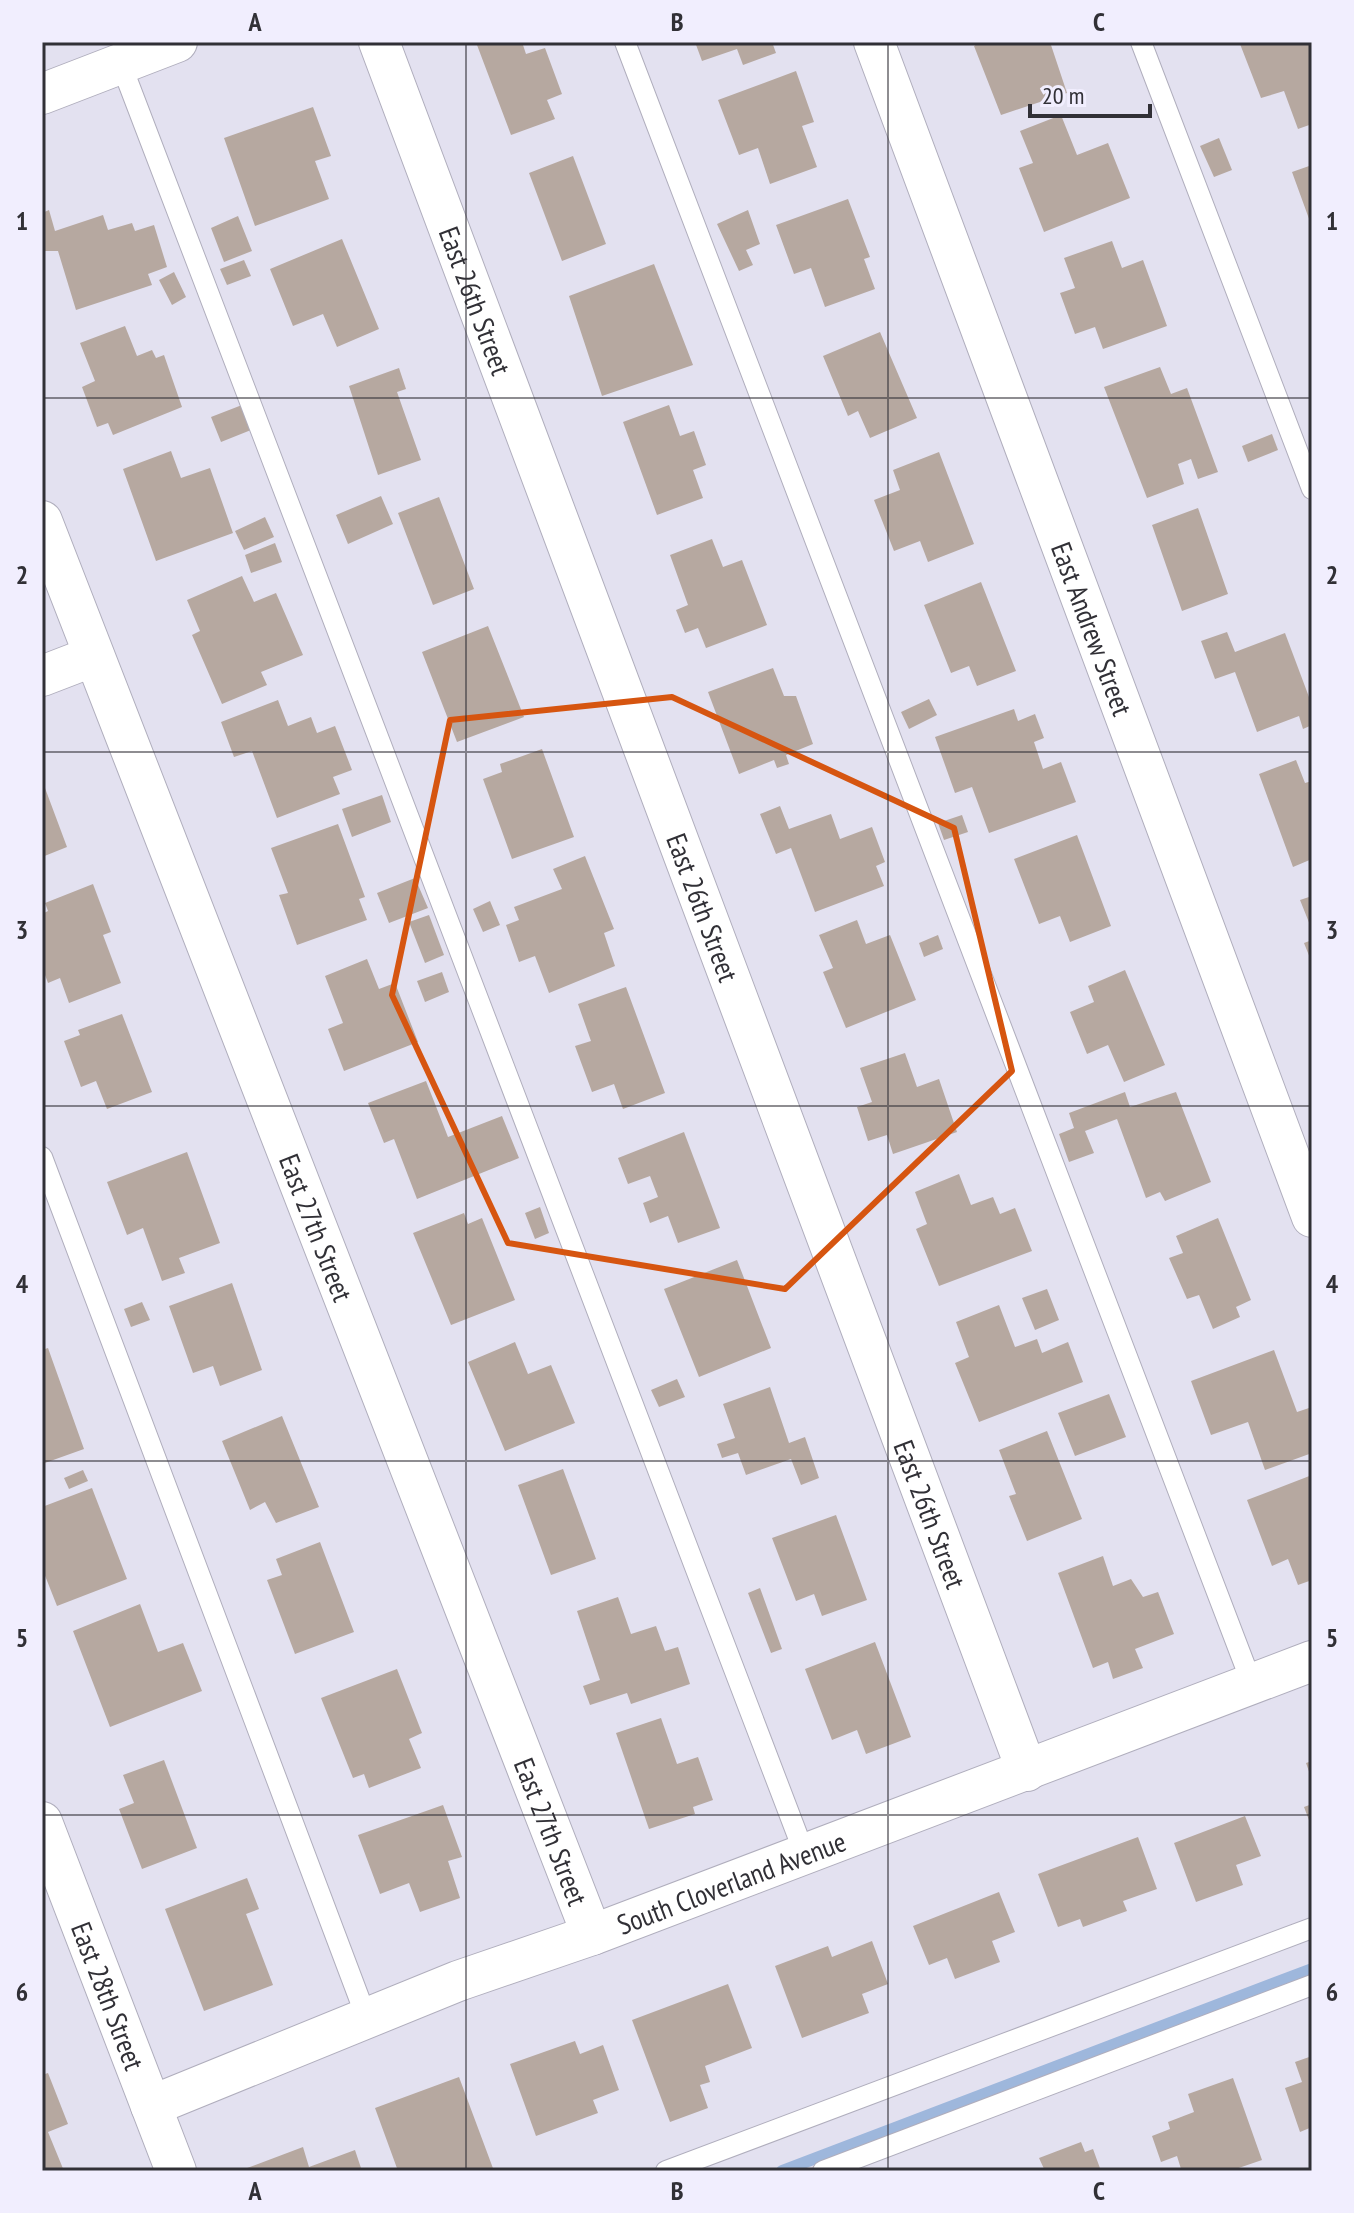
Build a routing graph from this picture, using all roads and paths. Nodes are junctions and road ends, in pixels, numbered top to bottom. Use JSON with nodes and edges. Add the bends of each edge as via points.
{"nodes":[{"id":1,"x":177,"y":42,"type":"edge"},
{"id":2,"x":379,"y":42,"type":"edge"},
{"id":3,"x":625,"y":42,"type":"edge"},
{"id":4,"x":874,"y":42,"type":"edge"},
{"id":5,"x":1141,"y":42,"type":"edge"},
{"id":6,"x":121,"y":64,"type":"junction"},
{"id":7,"x":42,"y":94,"type":"edge"},
{"id":8,"x":1312,"y":489,"type":"edge"},
{"id":9,"x":42,"y":521,"type":"edge"},
{"id":10,"x":94,"y":656,"type":"junction"},
{"id":11,"x":42,"y":676,"type":"edge"},
{"id":12,"x":42,"y":1157,"type":"edge"},
{"id":13,"x":1312,"y":1217,"type":"edge"},
{"id":14,"x":1312,"y":1661,"type":"edge"},
{"id":15,"x":1252,"y":1684,"type":"junction"},
{"id":16,"x":1027,"y":1771,"type":"junction"},
{"id":17,"x":42,"y":1822,"type":"edge"},
{"id":18,"x":805,"y":1855,"type":"junction"},
{"id":19,"x":1312,"y":1928,"type":"edge"},
{"id":20,"x":592,"y":1935,"type":"junction"},
{"id":21,"x":1312,"y":1985,"type":"edge"},
{"id":22,"x":367,"y":2019,"type":"junction"},
{"id":23,"x":151,"y":2106,"type":"junction"},
{"id":24,"x":176,"y":2171,"type":"edge"},
{"id":25,"x":666,"y":2171,"type":"edge"},
{"id":26,"x":823,"y":2171,"type":"edge"}],
"edges":[{"from":1,"to":6,"type":"street"},
{"from":2,"to":16,"type":"street","name":"East 26th Street"},
{"from":3,"to":15,"type":"lane"},
{"from":4,"to":13,"type":"street","name":"East Andrew Street"},
{"from":5,"to":8,"type":"lane"},
{"from":6,"to":7,"type":"street"},
{"from":6,"to":18,"type":"lane"},
{"from":9,"to":10,"type":"street","name":"East 27th Street"},
{"from":10,"to":11,"type":"street"},
{"from":10,"to":20,"type":"street","name":"East 27th Street"},
{"from":12,"to":22,"type":"lane"},
{"from":14,"to":15,"type":"street","name":"South Cloverland Avenue"},
{"from":15,"to":16,"type":"street","name":"South Cloverland Avenue"},
{"from":16,"to":18,"type":"street","name":"South Cloverland Avenue"},
{"from":17,"to":23,"type":"street","name":"East 28th Street"},
{"from":18,"to":20,"type":"street","name":"South Cloverland Avenue"},
{"from":19,"to":25,"type":"lane"},
{"from":20,"to":22,"type":"street","name":"South Cloverland Avenue"},
{"from":21,"to":26,"type":"lane"},
{"from":22,"to":23,"type":"street","name":"South Cloverland Avenue"},
{"from":23,"to":24,"type":"street","name":"East 28th Street"}]}
